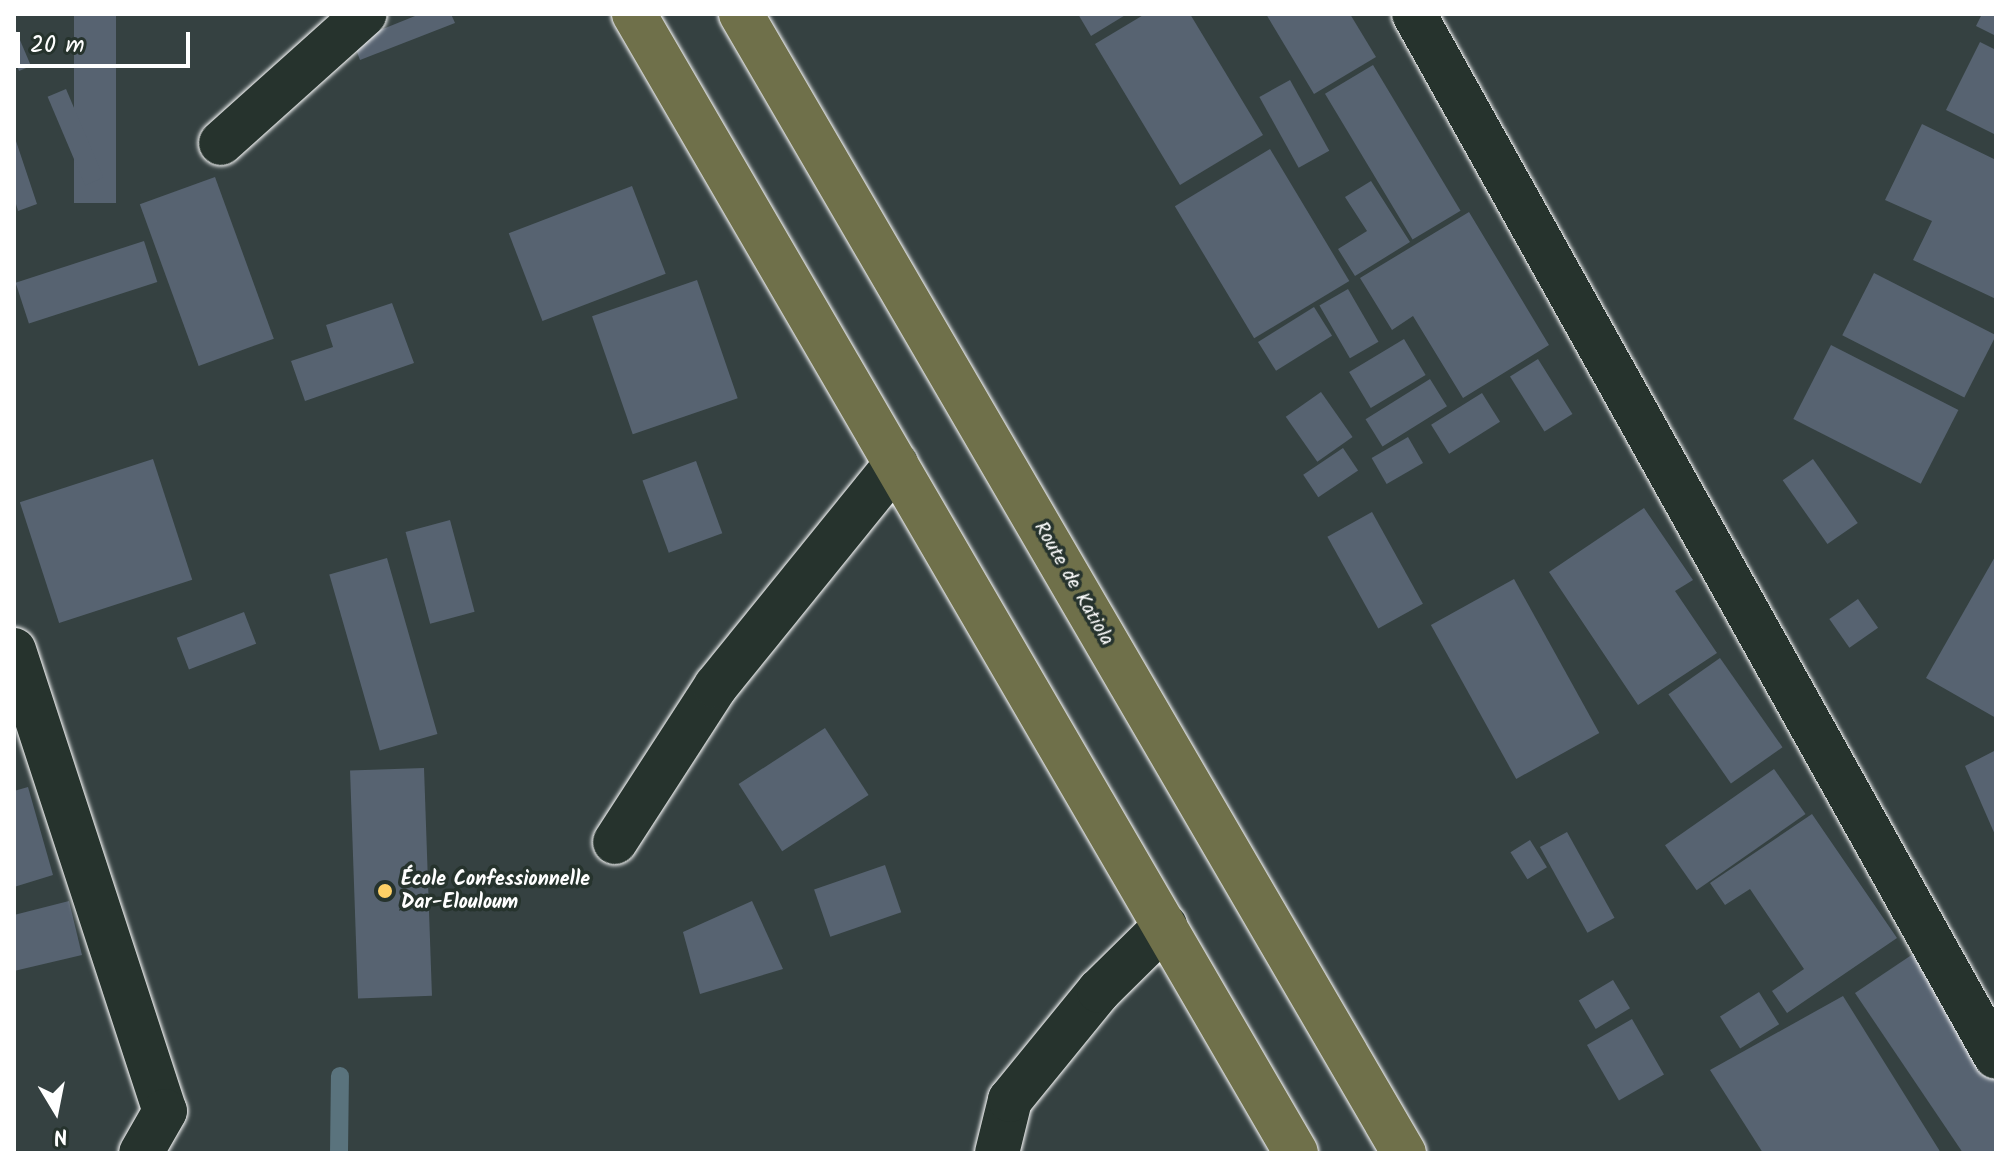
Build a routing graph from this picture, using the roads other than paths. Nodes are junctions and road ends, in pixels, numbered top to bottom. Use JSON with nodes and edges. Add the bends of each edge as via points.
{"nodes":[{"id":1,"x":365,"y":14,"type":"edge"},
{"id":2,"x":634,"y":14,"type":"edge"},
{"id":3,"x":741,"y":14,"type":"edge"},
{"id":4,"x":1414,"y":14,"type":"edge"},
{"id":5,"x":221,"y":143,"type":"dead end"},
{"id":6,"x":896,"y":464,"type":"junction"},
{"id":7,"x":14,"y":650,"type":"edge"},
{"id":8,"x":615,"y":842,"type":"dead end"},
{"id":9,"x":1165,"y":926,"type":"junction"},
{"id":10,"x":1996,"y":1057,"type":"edge"},
{"id":11,"x":141,"y":1153,"type":"edge"},
{"id":12,"x":997,"y":1153,"type":"edge"},
{"id":13,"x":1296,"y":1153,"type":"edge"},
{"id":14,"x":1404,"y":1153,"type":"edge"}],
"edges":[{"from":1,"to":5,"type":"street"},
{"from":2,"to":6,"type":"highway"},
{"from":3,"to":14,"type":"highway","name":"Route de Katiola"},
{"from":4,"to":10,"type":"street"},
{"from":6,"to":8,"type":"street","via":[[716,686]]},
{"from":6,"to":9,"type":"highway"},
{"from":7,"to":11,"type":"street","via":[[165,1111]]},
{"from":9,"to":12,"type":"street","via":[[1099,991],[1010,1100]]},
{"from":9,"to":13,"type":"highway"}]}
